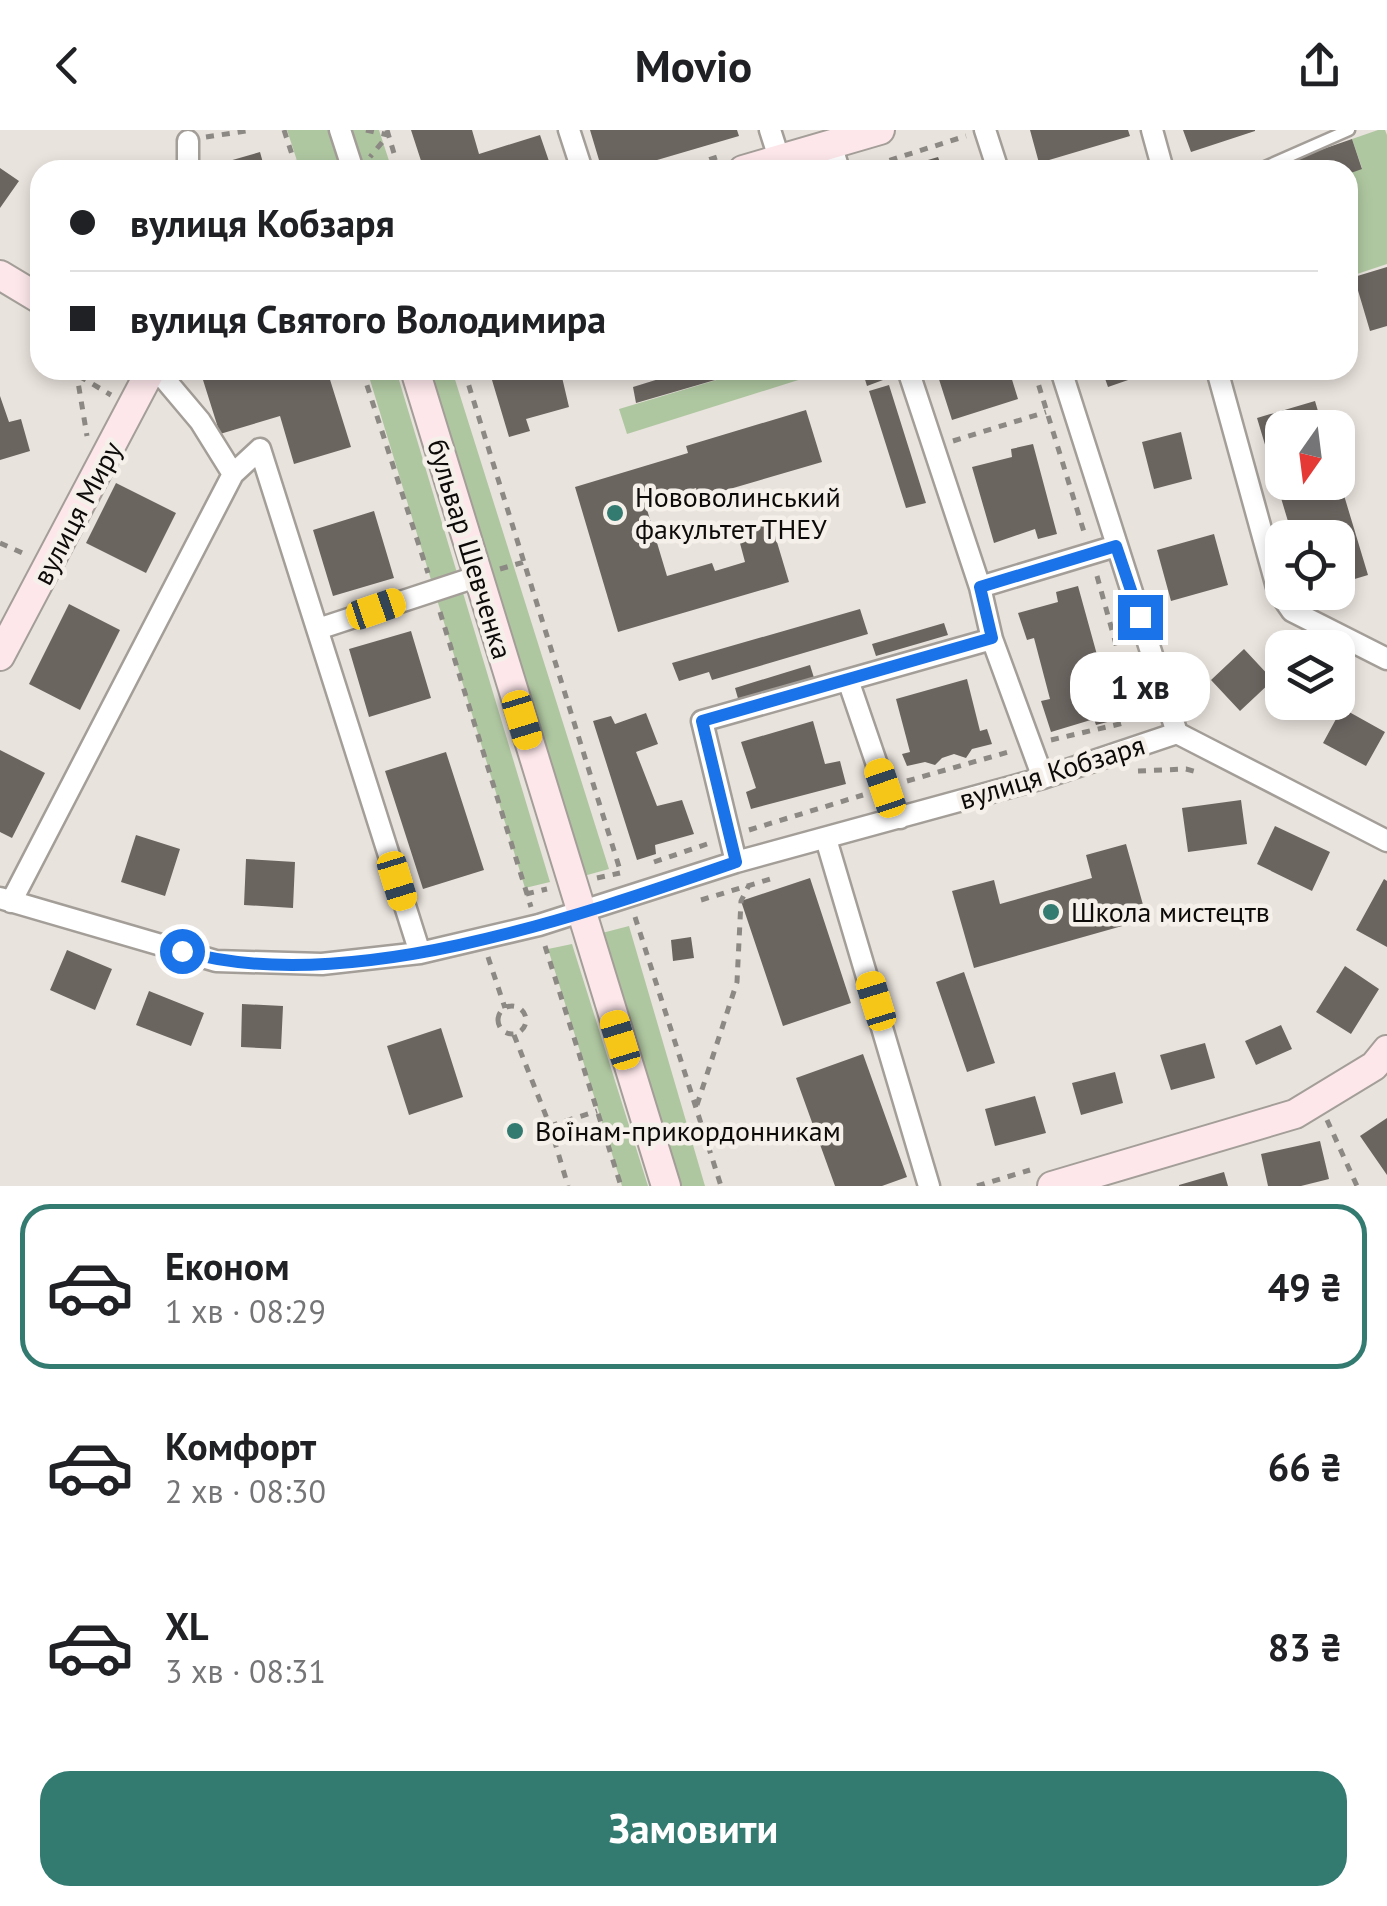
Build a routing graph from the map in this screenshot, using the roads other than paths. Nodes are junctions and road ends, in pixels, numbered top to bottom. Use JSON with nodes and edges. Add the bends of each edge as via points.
{"nodes":[{"id":1,"x":340,"y":130,"type":"edge"},
{"id":2,"x":568,"y":130,"type":"edge"},
{"id":3,"x":770,"y":130,"type":"edge"},
{"id":4,"x":880,"y":130,"type":"edge"},
{"id":5,"x":1152,"y":130,"type":"edge"},
{"id":6,"x":1349,"y":130,"type":"edge"},
{"id":7,"x":985,"y":131,"type":"edge"},
{"id":8,"x":188,"y":141,"type":"road end"},
{"id":9,"x":835,"y":157,"type":"edge"},
{"id":10,"x":779,"y":158,"type":"junction"},
{"id":11,"x":188,"y":160,"type":"edge"},
{"id":12,"x":350,"y":160,"type":"edge"},
{"id":13,"x":578,"y":160,"type":"edge"},
{"id":14,"x":773,"y":160,"type":"edge"},
{"id":15,"x":995,"y":160,"type":"edge"},
{"id":16,"x":1160,"y":160,"type":"edge"},
{"id":17,"x":1281,"y":160,"type":"edge"},
{"id":18,"x":0,"y":275,"type":"edge"},
{"id":19,"x":30,"y":293,"type":"edge"},
{"id":20,"x":149,"y":380,"type":"edge"},
{"id":21,"x":163,"y":380,"type":"edge"},
{"id":22,"x":418,"y":380,"type":"edge"},
{"id":23,"x":911,"y":380,"type":"edge"},
{"id":24,"x":1064,"y":380,"type":"edge"},
{"id":25,"x":1220,"y":380,"type":"edge"},
{"id":26,"x":233,"y":474,"type":"junction"},
{"id":27,"x":1116,"y":546,"type":"junction"},
{"id":28,"x":479,"y":576,"type":"junction"},
{"id":29,"x":980,"y":587,"type":"junction"},
{"id":30,"x":318,"y":629,"type":"junction"},
{"id":31,"x":992,"y":638,"type":"junction"},
{"id":32,"x":0,"y":656,"type":"edge"},
{"id":33,"x":1387,"y":659,"type":"edge"},
{"id":34,"x":848,"y":680,"type":"junction"},
{"id":35,"x":1177,"y":733,"type":"junction"},
{"id":36,"x":1042,"y":778,"type":"junction"},
{"id":37,"x":900,"y":818,"type":"junction"},
{"id":38,"x":826,"y":839,"type":"junction"},
{"id":39,"x":1387,"y":841,"type":"edge"},
{"id":40,"x":736,"y":862,"type":"junction"},
{"id":41,"x":6,"y":900,"type":"edge"},
{"id":42,"x":581,"y":912,"type":"junction"},
{"id":43,"x":420,"y":952,"type":"junction"},
{"id":44,"x":1387,"y":1050,"type":"edge"},
{"id":45,"x":666,"y":1186,"type":"edge"},
{"id":46,"x":929,"y":1186,"type":"edge"},
{"id":47,"x":1052,"y":1186,"type":"edge"}],
"edges":[{"from":1,"to":12,"type":"street"},
{"from":2,"to":13,"type":"street"},
{"from":3,"to":10,"type":"street"},
{"from":4,"to":9,"type":"street"},
{"from":5,"to":16,"type":"street"},
{"from":6,"to":17,"type":"lane"},
{"from":7,"to":15,"type":"street"},
{"from":8,"to":11,"type":"street"},
{"from":9,"to":10,"type":"street"},
{"from":10,"to":14,"type":"street"},
{"from":18,"to":19,"type":"street"},
{"from":20,"to":32,"type":"street","name":"вулиця Миру"},
{"from":21,"to":26,"type":"street","via":[[200,421]]},
{"from":22,"to":28,"type":"street","name":"бульвар Шевченка"},
{"from":23,"to":29,"type":"street"},
{"from":24,"to":27,"type":"street"},
{"from":25,"to":33,"type":"street","via":[[1278,591],[1292,611]]},
{"from":26,"to":30,"type":"street","via":[[260,448]]},
{"from":26,"to":41,"type":"street"},
{"from":27,"to":29,"type":"street"},
{"from":27,"to":35,"type":"street"},
{"from":28,"to":30,"type":"street"},
{"from":28,"to":42,"type":"street","name":"бульвар Шевченка"},
{"from":29,"to":31,"type":"street"},
{"from":30,"to":43,"type":"street"},
{"from":31,"to":34,"type":"street"},
{"from":31,"to":36,"type":"street"},
{"from":34,"to":37,"type":"street"},
{"from":34,"to":40,"type":"street","via":[[702,721]]},
{"from":35,"to":36,"type":"street","name":"вулиця Кобзаря"},
{"from":35,"to":39,"type":"street","name":"вулиця Кобзаря"},
{"from":36,"to":37,"type":"street","name":"вулиця Кобзаря"},
{"from":37,"to":38,"type":"street","name":"вулиця Кобзаря"},
{"from":38,"to":40,"type":"street","name":"вулиця Кобзаря"},
{"from":38,"to":46,"type":"street"},
{"from":40,"to":42,"type":"street","name":"вулиця Кобзаря"},
{"from":41,"to":43,"type":"street","name":"вулиця Кобзаря","via":[[216,961],[322,964]]},
{"from":42,"to":43,"type":"street","name":"вулиця Кобзаря"},
{"from":42,"to":45,"type":"street","name":"бульвар Шевченка"},
{"from":44,"to":47,"type":"street","via":[[1374,1066],[1295,1114]]}]}
